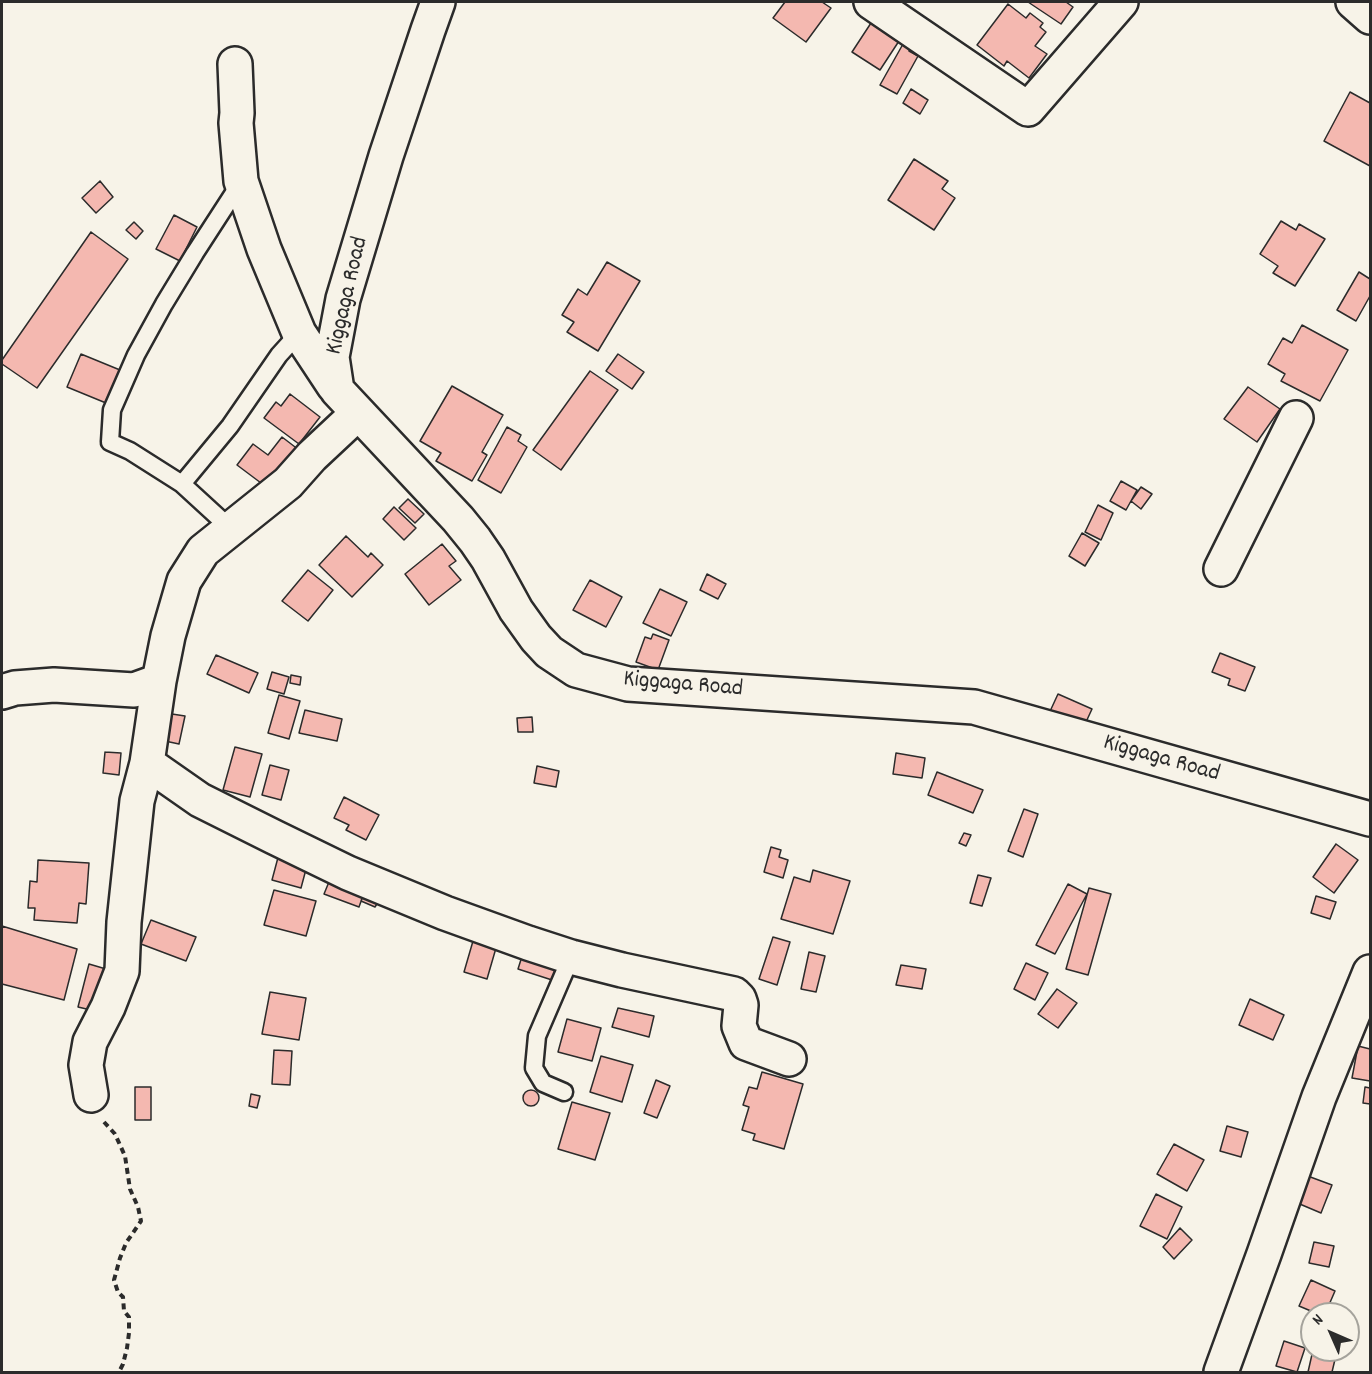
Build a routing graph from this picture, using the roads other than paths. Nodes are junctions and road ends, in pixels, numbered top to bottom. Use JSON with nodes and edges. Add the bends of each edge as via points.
{"nodes":[{"id":1,"x":438,"y":2,"type":"edge"},
{"id":2,"x":871,"y":2,"type":"edge"},
{"id":3,"x":1121,"y":2,"type":"edge"},
{"id":4,"x":1353,"y":2,"type":"edge"},
{"id":5,"x":1371,"y":17,"type":"edge"},
{"id":6,"x":235,"y":64,"type":"dead end"},
{"id":7,"x":241,"y":181,"type":"junction"},
{"id":8,"x":299,"y":333,"type":"junction"},
{"id":9,"x":347,"y":401,"type":"junction"},
{"id":10,"x":1296,"y":418,"type":"dead end"},
{"id":11,"x":182,"y":483,"type":"junction"},
{"id":12,"x":230,"y":528,"type":"junction"},
{"id":13,"x":1221,"y":569,"type":"dead end"},
{"id":14,"x":159,"y":681,"type":"junction"},
{"id":15,"x":2,"y":692,"type":"edge"},
{"id":16,"x":147,"y":763,"type":"junction"},
{"id":17,"x":1371,"y":819,"type":"edge"},
{"id":18,"x":571,"y":957,"type":"junction"},
{"id":19,"x":1371,"y":972,"type":"edge"},
{"id":20,"x":789,"y":1059,"type":"dead end"},
{"id":21,"x":564,"y":1092,"type":"dead end"},
{"id":22,"x":91,"y":1095,"type":"road end"},
{"id":23,"x":1221,"y":1372,"type":"edge"}],
"edges":[{"from":1,"to":9,"type":"street","name":"Kiggaga Road","via":[[386,156],[344,299],[332,357]]},
{"from":2,"to":3,"type":"street","via":[[1028,109]]},
{"from":4,"to":5,"type":"street"},
{"from":6,"to":7,"type":"street"},
{"from":7,"to":8,"type":"street"},
{"from":7,"to":11,"type":"lane","via":[[164,304],[112,410],[110,442]]},
{"from":8,"to":9,"type":"street"},
{"from":8,"to":11,"type":"lane"},
{"from":9,"to":12,"type":"street","via":[[312,456],[288,483]]},
{"from":9,"to":17,"type":"street","name":"Kiggaga Road","via":[[475,540],[536,638],[549,652],[576,669],[628,684],[974,707]]},
{"from":10,"to":13,"type":"street"},
{"from":11,"to":12,"type":"lane"},
{"from":12,"to":14,"type":"street","via":[[203,551],[184,581]]},
{"from":14,"to":15,"type":"street","via":[[134,690],[54,685]]},
{"from":14,"to":16,"type":"street"},
{"from":16,"to":18,"type":"street","via":[[201,800],[348,873],[445,913]]},
{"from":16,"to":22,"type":"street","via":[[137,801],[122,971],[90,1042],[86,1065]]},
{"from":18,"to":20,"type":"street","via":[[734,994],[740,999],[739,1026],[746,1043]]},
{"from":18,"to":21,"type":"lane","via":[[537,1036],[534,1068],[543,1083]]},
{"from":19,"to":23,"type":"street","via":[[1319,1097]]}]}
